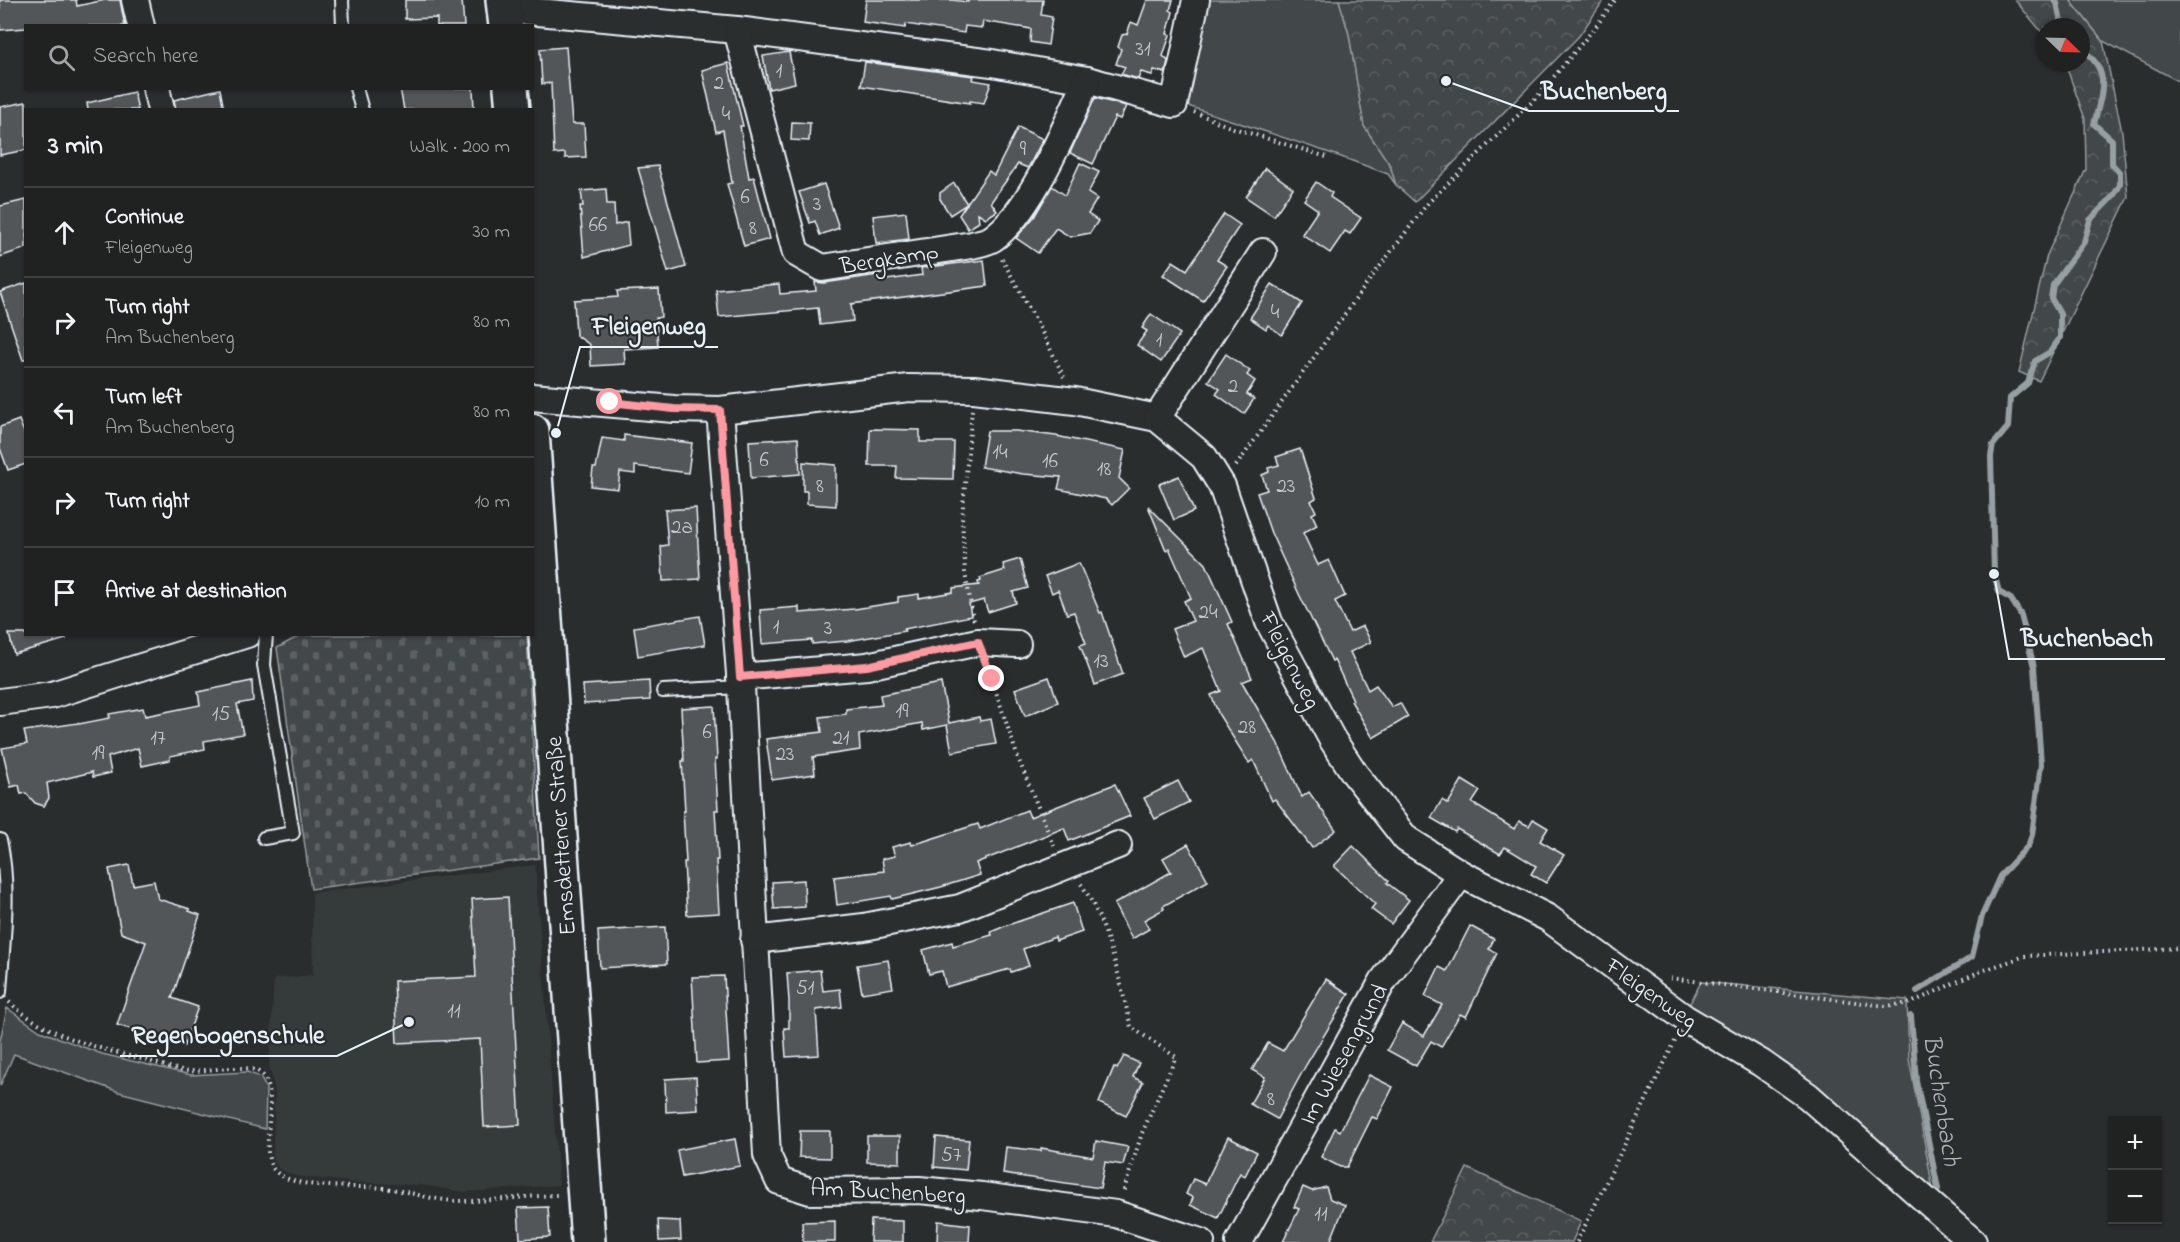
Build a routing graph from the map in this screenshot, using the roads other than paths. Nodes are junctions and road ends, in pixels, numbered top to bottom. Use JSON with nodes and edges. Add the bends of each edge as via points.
{"nodes":[{"id":1,"x":135,"y":0,"type":"edge"},
{"id":2,"x":342,"y":0,"type":"edge"},
{"id":3,"x":1196,"y":0,"type":"edge"},
{"id":4,"x":505,"y":11,"type":"edge"},
{"id":5,"x":141,"y":24,"type":"edge"},
{"id":6,"x":343,"y":24,"type":"edge"},
{"id":7,"x":737,"y":30,"type":"junction"},
{"id":8,"x":1087,"y":80,"type":"junction"},
{"id":9,"x":156,"y":90,"type":"edge"},
{"id":10,"x":357,"y":90,"type":"edge"},
{"id":11,"x":511,"y":90,"type":"edge"},
{"id":12,"x":161,"y":108,"type":"edge"},
{"id":13,"x":361,"y":108,"type":"edge"},
{"id":14,"x":513,"y":108,"type":"edge"},
{"id":15,"x":1263,"y":252,"type":"dead end"},
{"id":16,"x":534,"y":397,"type":"edge"},
{"id":17,"x":720,"y":410,"type":"junction"},
{"id":18,"x":1157,"y":417,"type":"junction"},
{"id":19,"x":534,"y":487,"type":"edge"},
{"id":20,"x":535,"y":515,"type":"edge"},
{"id":21,"x":241,"y":636,"type":"edge"},
{"id":22,"x":266,"y":636,"type":"edge"},
{"id":23,"x":1017,"y":644,"type":"dead end"},
{"id":24,"x":740,"y":682,"type":"junction"},
{"id":25,"x":663,"y":690,"type":"dead end"},
{"id":26,"x":0,"y":702,"type":"edge"},
{"id":27,"x":264,"y":838,"type":"dead end"},
{"id":28,"x":0,"y":840,"type":"edge"},
{"id":29,"x":1118,"y":845,"type":"dead end"},
{"id":30,"x":1461,"y":874,"type":"junction"},
{"id":31,"x":754,"y":940,"type":"junction"},
{"id":32,"x":3,"y":995,"type":"edge"},
{"id":33,"x":588,"y":1242,"type":"edge"},
{"id":34,"x":1201,"y":1242,"type":"edge"},
{"id":35,"x":1239,"y":1242,"type":"edge"},
{"id":36,"x":1973,"y":1242,"type":"edge"}],
"edges":[{"from":1,"to":5,"type":"street"},
{"from":2,"to":6,"type":"lane"},
{"from":3,"to":8,"type":"street","via":[[1174,104]]},
{"from":4,"to":7,"type":"street"},
{"from":7,"to":8,"type":"street","via":[[992,63]]},
{"from":7,"to":8,"type":"street","name":"Bergkamp","via":[[796,253],[822,268],[992,240],[1008,225],[1036,184]]},
{"from":9,"to":12,"type":"street"},
{"from":10,"to":13,"type":"lane"},
{"from":11,"to":14,"type":"main road"},
{"from":15,"to":18,"type":"street"},
{"from":16,"to":17,"type":"street","name":"Fleigenweg"},
{"from":17,"to":18,"type":"street","name":"Fleigenweg","via":[[909,388],[974,389],[1075,400]]},
{"from":17,"to":24,"type":"street","name":"Am Buchenberg"},
{"from":18,"to":30,"type":"street","name":"Fleigenweg","via":[[1204,457],[1222,486],[1269,622],[1355,774],[1406,839]]},
{"from":19,"to":20,"type":"main road","name":"Emsdettener Straße"},
{"from":20,"to":33,"type":"main road","name":"Emsdettener Straße"},
{"from":21,"to":26,"type":"street","via":[[52,695]]},
{"from":22,"to":27,"type":"lane","via":[[264,665],[293,832]]},
{"from":23,"to":24,"type":"street","via":[[978,642],[867,666]]},
{"from":24,"to":25,"type":"lane"},
{"from":24,"to":31,"type":"street","name":"Am Buchenberg"},
{"from":28,"to":32,"type":"lane","via":[[5,896]]},
{"from":29,"to":31,"type":"street","via":[[960,908],[864,927]]},
{"from":30,"to":35,"type":"street","name":"Im Wiesengrund","via":[[1383,981]]},
{"from":30,"to":36,"type":"street","name":"Fleigenweg","via":[[1548,918],[1686,1020],[1761,1063],[1808,1096]]},
{"from":31,"to":34,"type":"street","name":"Am Buchenberg","via":[[767,1155],[779,1181],[810,1191],[919,1190],[1116,1214]]}]}
